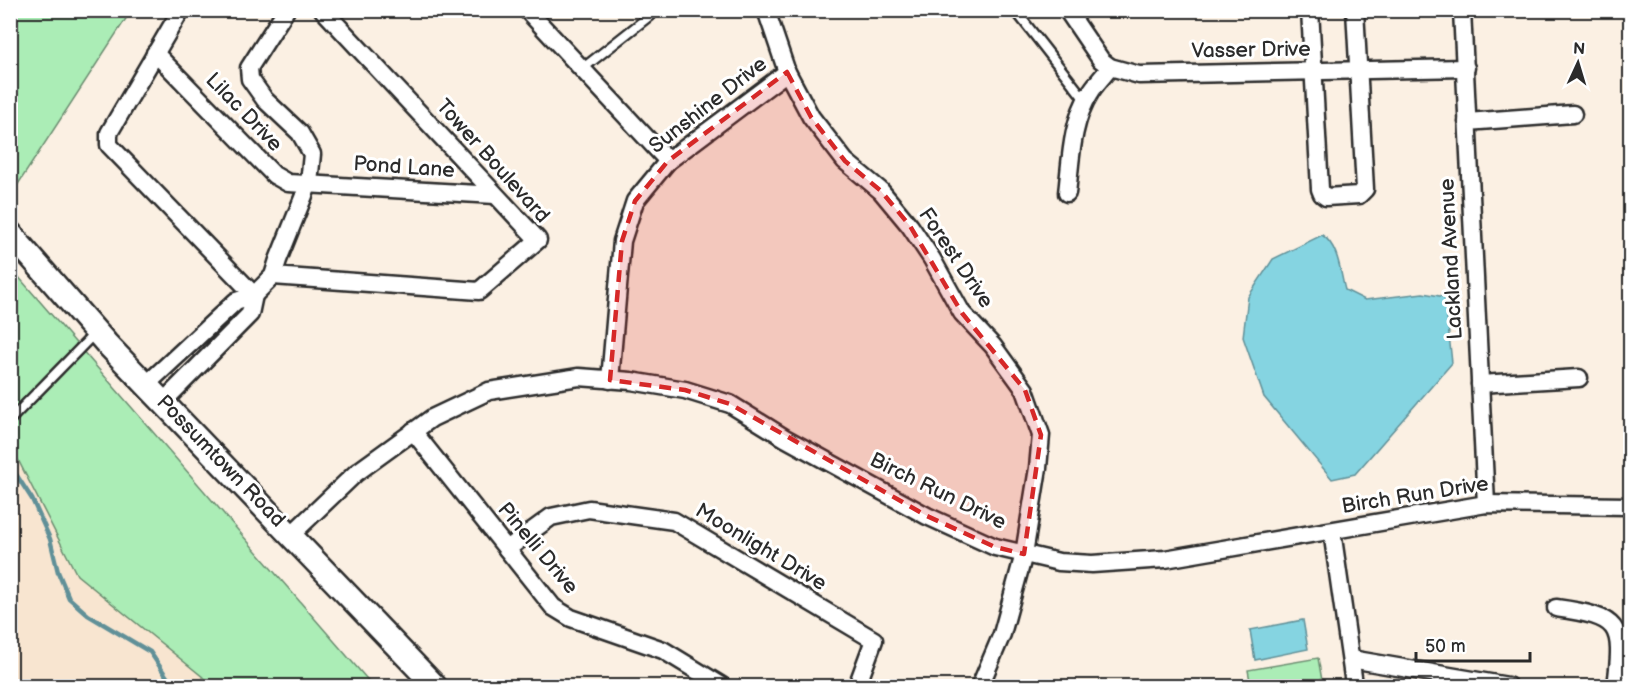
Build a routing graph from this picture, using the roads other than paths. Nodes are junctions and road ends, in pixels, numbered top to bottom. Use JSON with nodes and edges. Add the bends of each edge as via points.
{"nodes":[{"id":1,"x":181,"y":10,"type":"edge"},
{"id":2,"x":286,"y":10,"type":"edge"},
{"id":3,"x":323,"y":10,"type":"edge"},
{"id":4,"x":526,"y":10,"type":"edge"},
{"id":5,"x":657,"y":10,"type":"edge"},
{"id":6,"x":765,"y":10,"type":"edge"},
{"id":7,"x":1015,"y":10,"type":"edge"},
{"id":8,"x":1067,"y":10,"type":"edge"},
{"id":9,"x":1310,"y":10,"type":"edge"},
{"id":10,"x":1355,"y":10,"type":"edge"},
{"id":11,"x":1462,"y":10,"type":"edge"},
{"id":12,"x":155,"y":53,"type":"junction"},
{"id":13,"x":1110,"y":67,"type":"junction"},
{"id":14,"x":1466,"y":68,"type":"junction"},
{"id":15,"x":582,"y":69,"type":"junction"},
{"id":16,"x":1358,"y":71,"type":"junction"},
{"id":17,"x":786,"y":72,"type":"junction"},
{"id":18,"x":1314,"y":72,"type":"junction"},
{"id":19,"x":1086,"y":101,"type":"junction"},
{"id":20,"x":1573,"y":114,"type":"dead end"},
{"id":21,"x":1467,"y":122,"type":"junction"},
{"id":22,"x":668,"y":161,"type":"junction"},
{"id":23,"x":309,"y":183,"type":"junction"},
{"id":24,"x":1067,"y":193,"type":"dead end"},
{"id":25,"x":495,"y":195,"type":"junction"},
{"id":26,"x":10,"y":232,"type":"edge"},
{"id":27,"x":273,"y":276,"type":"junction"},
{"id":28,"x":254,"y":295,"type":"junction"},
{"id":29,"x":96,"y":332,"type":"junction"},
{"id":30,"x":1579,"y":378,"type":"dead end"},
{"id":31,"x":610,"y":380,"type":"junction"},
{"id":32,"x":147,"y":384,"type":"junction"},
{"id":33,"x":1480,"y":384,"type":"junction"},
{"id":34,"x":164,"y":401,"type":"junction"},
{"id":35,"x":10,"y":420,"type":"edge"},
{"id":36,"x":413,"y":431,"type":"junction"},
{"id":37,"x":1486,"y":504,"type":"junction"},
{"id":38,"x":1630,"y":506,"type":"edge"},
{"id":39,"x":1332,"y":531,"type":"junction"},
{"id":40,"x":291,"y":535,"type":"junction"},
{"id":41,"x":507,"y":549,"type":"junction"},
{"id":42,"x":1024,"y":554,"type":"junction"},
{"id":43,"x":1556,"y":608,"type":"dead end"},
{"id":44,"x":1351,"y":659,"type":"junction"},
{"id":45,"x":1499,"y":686,"type":"edge"},
{"id":46,"x":435,"y":687,"type":"edge"},
{"id":47,"x":722,"y":687,"type":"edge"},
{"id":48,"x":856,"y":687,"type":"edge"},
{"id":49,"x":980,"y":687,"type":"edge"},
{"id":50,"x":1356,"y":687,"type":"edge"},
{"id":51,"x":1616,"y":687,"type":"edge"}],
"edges":[{"from":1,"to":12,"type":"street"},
{"from":2,"to":23,"type":"street","via":[[249,68],[250,80],[300,133],[312,154]]},
{"from":3,"to":25,"type":"street","name":"Tower Boulevard"},
{"from":4,"to":15,"type":"street"},
{"from":5,"to":15,"type":"lane"},
{"from":6,"to":17,"type":"street","name":"Forest Drive"},
{"from":7,"to":19,"type":"lane"},
{"from":8,"to":13,"type":"street"},
{"from":9,"to":18,"type":"street"},
{"from":10,"to":16,"type":"street"},
{"from":11,"to":14,"type":"street","name":"Lackland Avenue"},
{"from":12,"to":23,"type":"street","name":"Lilac Drive","via":[[274,175],[288,183]]},
{"from":12,"to":28,"type":"street","via":[[109,133],[109,145]]},
{"from":13,"to":18,"type":"street","name":"Vasser Drive","via":[[1139,75]]},
{"from":13,"to":19,"type":"street"},
{"from":14,"to":16,"type":"street","name":"Vasser Drive"},
{"from":14,"to":21,"type":"street","name":"Lackland Avenue"},
{"from":15,"to":22,"type":"street"},
{"from":16,"to":18,"type":"street","name":"Vasser Drive"},
{"from":16,"to":18,"type":"street","via":[[1365,189],[1359,195],[1326,196],[1320,189]]},
{"from":17,"to":22,"type":"street","name":"Sunshine Drive"},
{"from":17,"to":42,"type":"street","name":"Forest Drive","via":[[811,117],[845,161],[881,191],[910,226],[962,313],[993,346],[1025,390],[1041,435]]},
{"from":19,"to":24,"type":"street","via":[[1074,130]]},
{"from":20,"to":21,"type":"street"},
{"from":21,"to":33,"type":"street","name":"Lackland Avenue"},
{"from":22,"to":31,"type":"street","name":"Sunshine Drive","via":[[635,201],[622,242]]},
{"from":23,"to":25,"type":"street","name":"Pond Lane"},
{"from":23,"to":27,"type":"street"},
{"from":25,"to":27,"type":"street","name":"Tower Boulevard","via":[[538,240],[479,291]]},
{"from":26,"to":29,"type":"main road","name":"Possumtown Road"},
{"from":27,"to":28,"type":"street"},
{"from":28,"to":32,"type":"street","via":[[236,301]]},
{"from":28,"to":34,"type":"street","via":[[250,314]]},
{"from":29,"to":32,"type":"main road","name":"Possumtown Road"},
{"from":29,"to":35,"type":"lane"},
{"from":30,"to":33,"type":"street"},
{"from":31,"to":36,"type":"street","name":"Birch Run Drive","via":[[579,378],[489,391]]},
{"from":31,"to":42,"type":"street","name":"Birch Run Drive","via":[[685,390],[730,404],[927,516],[995,547]]},
{"from":32,"to":34,"type":"main road","name":"Possumtown Road"},
{"from":33,"to":37,"type":"street","name":"Lackland Avenue"},
{"from":34,"to":40,"type":"main road","name":"Possumtown Road"},
{"from":36,"to":40,"type":"street","name":"Birch Run Drive","via":[[356,473]]},
{"from":36,"to":41,"type":"street","name":"Pinelli Drive"},
{"from":37,"to":38,"type":"street","name":"Birch Run Drive"},
{"from":37,"to":39,"type":"street","name":"Birch Run Drive"},
{"from":39,"to":42,"type":"street","name":"Birch Run Drive","via":[[1165,559],[1059,562]]},
{"from":39,"to":44,"type":"street"},
{"from":40,"to":46,"type":"main road","name":"Possumtown Road"},
{"from":41,"to":47,"type":"street","name":"Pinelli Drive","via":[[553,607],[571,618],[663,650]]},
{"from":41,"to":48,"type":"street","name":"Moonlight Drive","via":[[551,517],[589,509],[674,521],[874,639]]},
{"from":42,"to":49,"type":"street","via":[[1002,634]]},
{"from":43,"to":51,"type":"street","via":[[1590,613],[1611,624],[1618,634],[1620,651]]},
{"from":44,"to":45,"type":"street"},
{"from":44,"to":50,"type":"street"}]}
